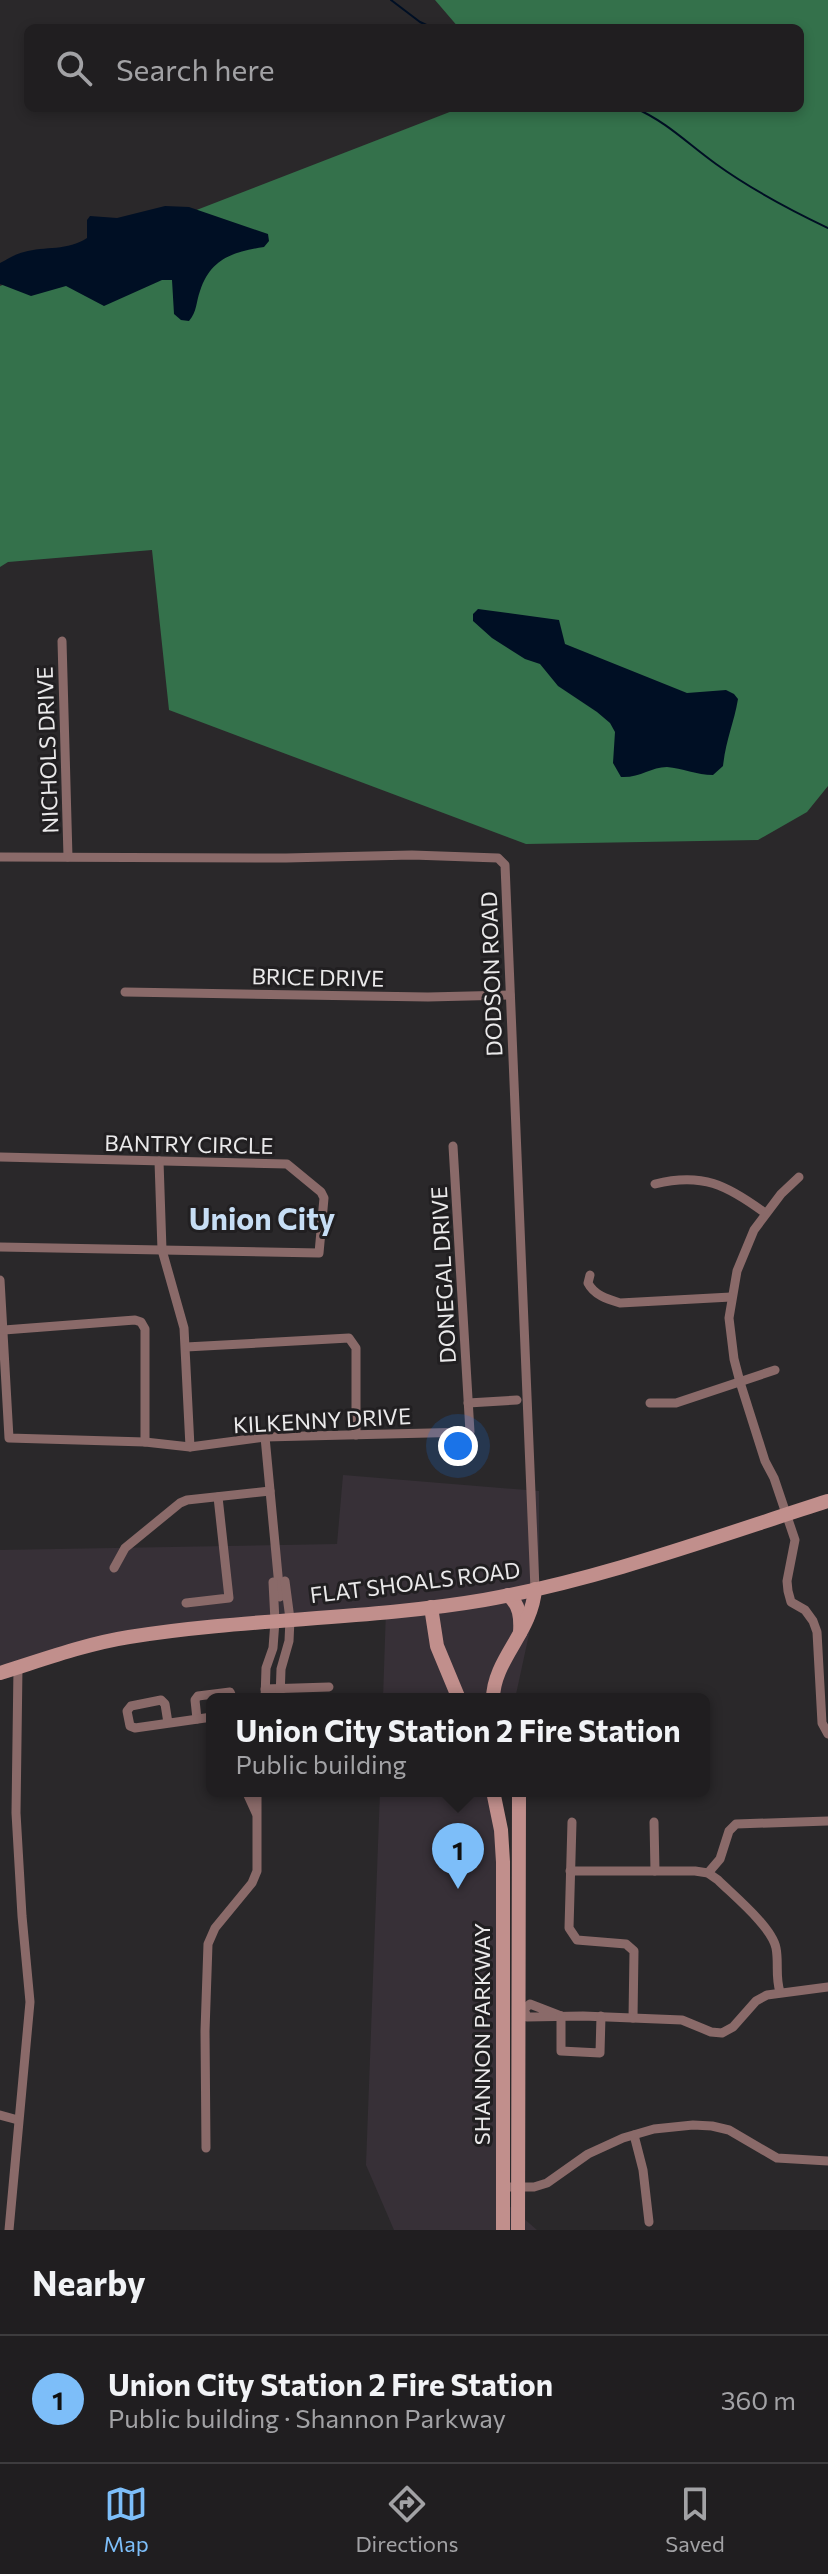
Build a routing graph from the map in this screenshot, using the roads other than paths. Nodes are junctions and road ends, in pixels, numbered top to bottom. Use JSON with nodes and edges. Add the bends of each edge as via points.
{"nodes":[{"id":1,"x":62,"y":641,"type":"dead end"},
{"id":2,"x":0,"y":857,"type":"edge"},
{"id":3,"x":68,"y":857,"type":"junction"},
{"id":4,"x":125,"y":992,"type":"dead end"},
{"id":5,"x":510,"y":995,"type":"junction"},
{"id":6,"x":453,"y":1146,"type":"dead end"},
{"id":7,"x":0,"y":1157,"type":"edge"},
{"id":8,"x":159,"y":1161,"type":"junction"},
{"id":9,"x":799,"y":1177,"type":"dead end"},
{"id":10,"x":655,"y":1184,"type":"dead end"},
{"id":11,"x":765,"y":1213,"type":"junction"},
{"id":12,"x":0,"y":1247,"type":"edge"},
{"id":13,"x":162,"y":1250,"type":"junction"},
{"id":14,"x":590,"y":1275,"type":"dead end"},
{"id":15,"x":0,"y":1280,"type":"edge"},
{"id":16,"x":731,"y":1297,"type":"junction"},
{"id":17,"x":4,"y":1330,"type":"junction"},
{"id":18,"x":186,"y":1347,"type":"junction"},
{"id":19,"x":775,"y":1370,"type":"dead end"},
{"id":20,"x":740,"y":1382,"type":"junction"},
{"id":21,"x":517,"y":1400,"type":"dead end"},
{"id":22,"x":468,"y":1403,"type":"junction"},
{"id":23,"x":650,"y":1403,"type":"dead end"},
{"id":24,"x":356,"y":1435,"type":"junction"},
{"id":25,"x":265,"y":1437,"type":"junction"},
{"id":26,"x":145,"y":1442,"type":"junction"},
{"id":27,"x":190,"y":1447,"type":"junction"},
{"id":28,"x":270,"y":1491,"type":"junction"},
{"id":29,"x":218,"y":1497,"type":"junction"},
{"id":30,"x":828,"y":1501,"type":"edge"},
{"id":31,"x":787,"y":1514,"type":"junction"},
{"id":32,"x":114,"y":1568,"type":"dead end"},
{"id":33,"x":535,"y":1589,"type":"junction"},
{"id":34,"x":508,"y":1595,"type":"junction"},
{"id":35,"x":186,"y":1603,"type":"dead end"},
{"id":36,"x":431,"y":1607,"type":"junction"},
{"id":37,"x":283,"y":1620,"type":"junction"},
{"id":38,"x":519,"y":1637,"type":"junction"},
{"id":39,"x":823,"y":1652,"type":"edge"},
{"id":40,"x":18,"y":1667,"type":"junction"},
{"id":41,"x":0,"y":1673,"type":"edge"},
{"id":42,"x":329,"y":1687,"type":"dead end"},
{"id":43,"x":265,"y":1693,"type":"edge"},
{"id":44,"x":280,"y":1693,"type":"edge"},
{"id":45,"x":287,"y":1693,"type":"edge"},
{"id":46,"x":457,"y":1693,"type":"edge"},
{"id":47,"x":494,"y":1693,"type":"edge"},
{"id":48,"x":206,"y":1695,"type":"edge"},
{"id":49,"x":206,"y":1718,"type":"edge"},
{"id":50,"x":197,"y":1719,"type":"junction"},
{"id":51,"x":168,"y":1723,"type":"junction"},
{"id":52,"x":828,"y":1734,"type":"edge"},
{"id":53,"x":249,"y":1797,"type":"edge"},
{"id":54,"x":257,"y":1797,"type":"edge"},
{"id":55,"x":494,"y":1797,"type":"edge"},
{"id":56,"x":519,"y":1797,"type":"edge"},
{"id":57,"x":257,"y":1815,"type":"junction"},
{"id":58,"x":828,"y":1821,"type":"edge"},
{"id":59,"x":572,"y":1822,"type":"dead end"},
{"id":60,"x":654,"y":1822,"type":"dead end"},
{"id":61,"x":570,"y":1871,"type":"junction"},
{"id":62,"x":655,"y":1871,"type":"junction"},
{"id":63,"x":708,"y":1873,"type":"junction"},
{"id":64,"x":828,"y":1987,"type":"edge"},
{"id":65,"x":780,"y":1992,"type":"junction"},
{"id":66,"x":601,"y":2016,"type":"junction"},
{"id":67,"x":633,"y":2018,"type":"junction"},
{"id":68,"x":0,"y":2115,"type":"edge"},
{"id":69,"x":18,"y":2120,"type":"junction"},
{"id":70,"x":634,"y":2135,"type":"junction"},
{"id":71,"x":206,"y":2148,"type":"dead end"},
{"id":72,"x":828,"y":2161,"type":"edge"},
{"id":73,"x":503,"y":2187,"type":"junction"},
{"id":74,"x":519,"y":2187,"type":"junction"},
{"id":75,"x":649,"y":2222,"type":"dead end"},
{"id":76,"x":9,"y":2230,"type":"edge"},
{"id":77,"x":503,"y":2230,"type":"edge"},
{"id":78,"x":518,"y":2230,"type":"edge"}],
"edges":[{"from":1,"to":3,"type":"street","name":"NICHOLS DRIVE"},
{"from":2,"to":3,"type":"street","name":"DODSON ROAD"},
{"from":3,"to":5,"type":"street","name":"DODSON ROAD","via":[[498,858],[505,865]]},
{"from":4,"to":5,"type":"street","name":"BRICE DRIVE"},
{"from":5,"to":33,"type":"street","name":"DODSON ROAD"},
{"from":6,"to":22,"type":"street","name":"DONEGAL DRIVE"},
{"from":7,"to":8,"type":"street","name":"BANTRY CIRCLE"},
{"from":8,"to":13,"type":"street"},
{"from":8,"to":13,"type":"street","name":"BANTRY CIRCLE","via":[[287,1164],[324,1198],[319,1253]]},
{"from":9,"to":11,"type":"street"},
{"from":10,"to":11,"type":"street","via":[[712,1182],[738,1192]]},
{"from":11,"to":16,"type":"street","via":[[741,1256]]},
{"from":12,"to":13,"type":"street","name":"BANTRY CIRCLE"},
{"from":13,"to":18,"type":"street","via":[[181,1310]]},
{"from":14,"to":16,"type":"street","via":[[591,1289],[620,1303]]},
{"from":15,"to":17,"type":"street"},
{"from":16,"to":20,"type":"street","via":[[731,1340]]},
{"from":17,"to":26,"type":"street","name":"KILKENNY DRIVE","via":[[9,1438]]},
{"from":17,"to":26,"type":"street","via":[[141,1322]]},
{"from":18,"to":24,"type":"street","via":[[349,1338],[356,1348]]},
{"from":18,"to":27,"type":"street"},
{"from":19,"to":20,"type":"street"},
{"from":20,"to":23,"type":"street","via":[[676,1403]]},
{"from":20,"to":31,"type":"street"},
{"from":21,"to":22,"type":"street"},
{"from":22,"to":24,"type":"street","name":"KILKENNY DRIVE","via":[[470,1432]]},
{"from":24,"to":25,"type":"street","name":"KILKENNY DRIVE"},
{"from":25,"to":27,"type":"street","name":"KILKENNY DRIVE"},
{"from":25,"to":28,"type":"street"},
{"from":26,"to":27,"type":"street","name":"KILKENNY DRIVE"},
{"from":28,"to":29,"type":"street"},
{"from":28,"to":37,"type":"street","via":[[277,1568],[272,1577]]},
{"from":29,"to":32,"type":"street","via":[[180,1503],[125,1548]]},
{"from":29,"to":35,"type":"street","via":[[229,1598]]},
{"from":30,"to":31,"type":"street","name":"FLAT SHOALS ROAD"},
{"from":31,"to":33,"type":"street","name":"FLAT SHOALS ROAD"},
{"from":31,"to":39,"type":"street","via":[[795,1540],[788,1591],[791,1602],[813,1621]]},
{"from":33,"to":34,"type":"street","name":"FLAT SHOALS ROAD"},
{"from":33,"to":38,"type":"street","via":[[531,1614]]},
{"from":34,"to":36,"type":"street","name":"FLAT SHOALS ROAD"},
{"from":34,"to":38,"type":"street","via":[[519,1612]]},
{"from":36,"to":37,"type":"street","name":"FLAT SHOALS ROAD"},
{"from":36,"to":46,"type":"street","via":[[437,1646]]},
{"from":37,"to":40,"type":"street","name":"FLAT SHOALS ROAD","via":[[125,1638]]},
{"from":37,"to":43,"type":"street","via":[[266,1668]]},
{"from":37,"to":44,"type":"street","via":[[289,1641]]},
{"from":38,"to":47,"type":"street","via":[[498,1673]]},
{"from":39,"to":52,"type":"street","via":[[822,1723]]},
{"from":40,"to":41,"type":"street","name":"FLAT SHOALS ROAD"},
{"from":40,"to":69,"type":"street","via":[[17,1826],[30,2002]]},
{"from":42,"to":45,"type":"street"},
{"from":48,"to":50,"type":"street","via":[[195,1700]]},
{"from":49,"to":50,"type":"street"},
{"from":50,"to":51,"type":"street"},
{"from":51,"to":51,"type":"street","via":[[135,1728],[127,1711],[161,1700]]},
{"from":53,"to":57,"type":"street"},
{"from":54,"to":57,"type":"street"},
{"from":55,"to":73,"type":"street","name":"SHANNON PARKWAY","via":[[503,1862]]},
{"from":56,"to":74,"type":"street","name":"SHANNON PARKWAY"},
{"from":57,"to":71,"type":"street","via":[[257,1871],[208,1944]]},
{"from":58,"to":63,"type":"street","via":[[736,1824]]},
{"from":59,"to":61,"type":"street"},
{"from":60,"to":62,"type":"street"},
{"from":61,"to":62,"type":"street"},
{"from":61,"to":67,"type":"street","via":[[573,1936],[582,1942],[626,1944],[634,1951]]},
{"from":62,"to":63,"type":"street"},
{"from":63,"to":65,"type":"street","via":[[771,1935]]},
{"from":64,"to":65,"type":"street"},
{"from":65,"to":67,"type":"street","via":[[756,2001],[722,2033],[682,2020]]},
{"from":66,"to":66,"type":"street","via":[[561,2016],[561,2051],[600,2053]]},
{"from":66,"to":67,"type":"street"},
{"from":68,"to":69,"type":"street"},
{"from":69,"to":76,"type":"street"},
{"from":70,"to":72,"type":"street","via":[[712,2126],[777,2158]]},
{"from":70,"to":74,"type":"street","via":[[588,2154],[547,2183]]},
{"from":70,"to":75,"type":"street"},
{"from":73,"to":74,"type":"street"},
{"from":73,"to":77,"type":"street","name":"SHANNON PARKWAY"},
{"from":74,"to":78,"type":"street","name":"SHANNON PARKWAY"}]}
